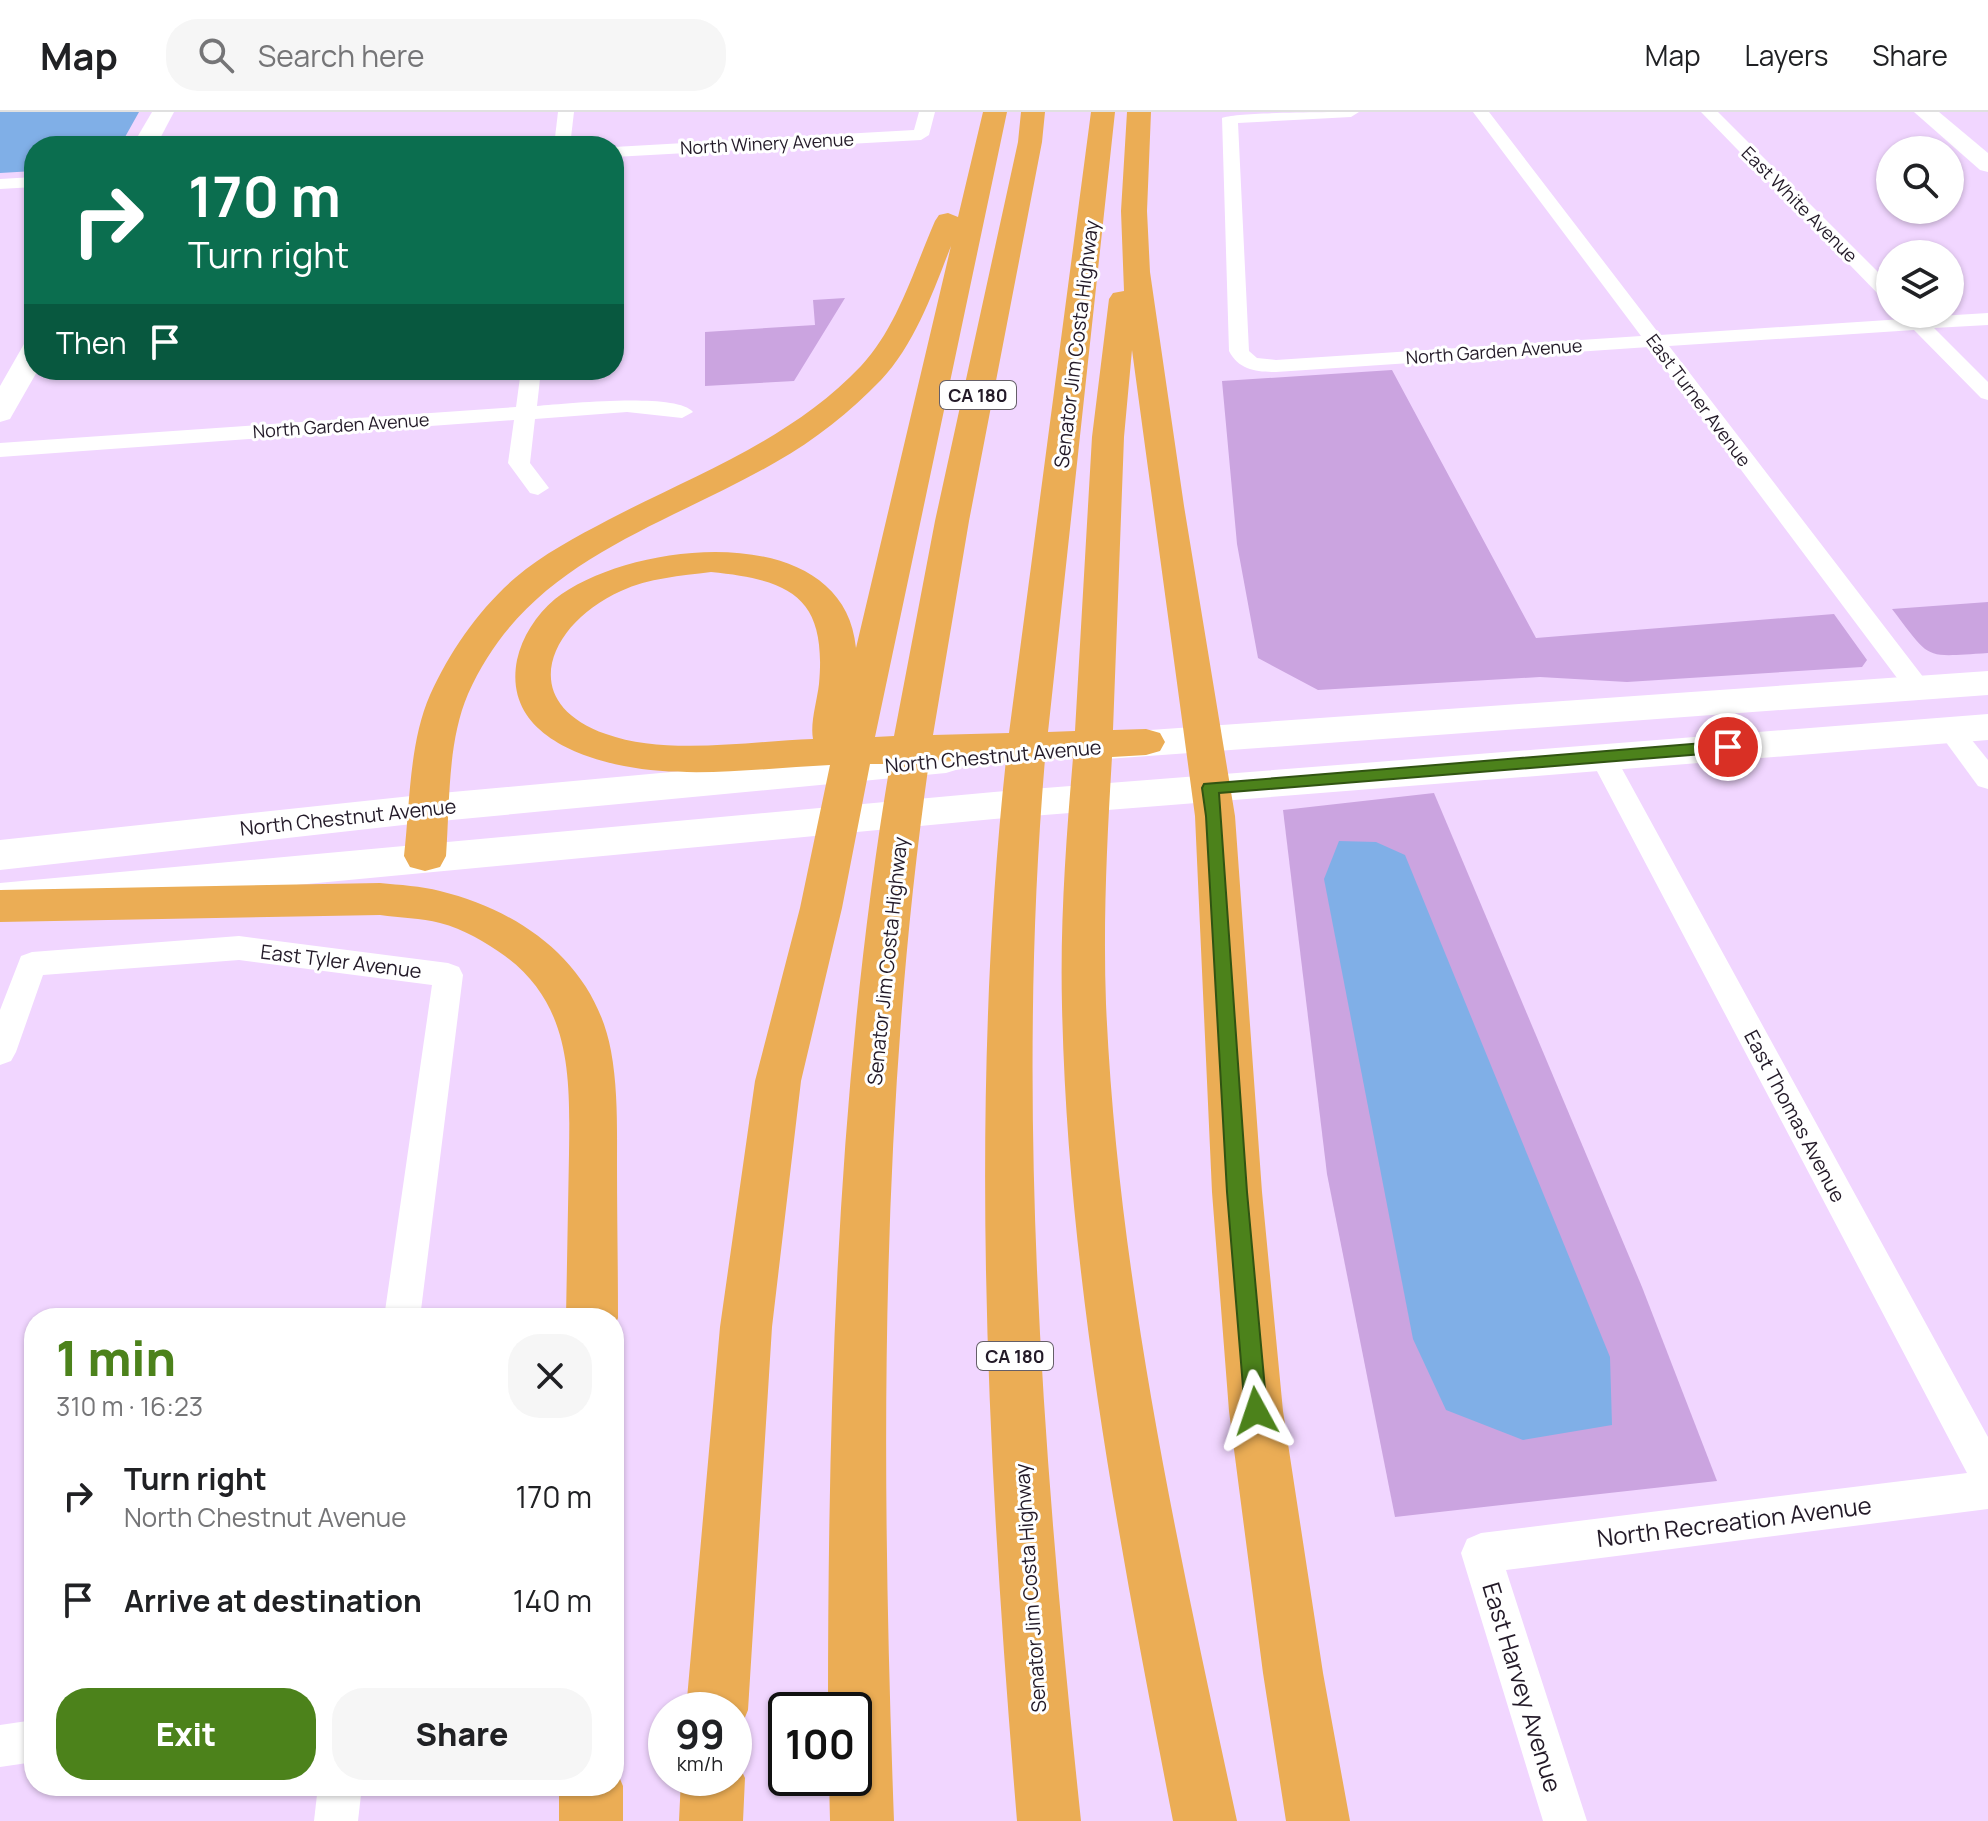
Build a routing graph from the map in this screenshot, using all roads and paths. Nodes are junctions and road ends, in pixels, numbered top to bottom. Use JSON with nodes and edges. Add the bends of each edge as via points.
{"nodes":[{"id":1,"x":163,"y":112,"type":"edge"},
{"id":2,"x":566,"y":112,"type":"edge"},
{"id":3,"x":927,"y":112,"type":"edge"},
{"id":4,"x":994,"y":112,"type":"edge"},
{"id":5,"x":1033,"y":112,"type":"edge"},
{"id":6,"x":1103,"y":112,"type":"edge"},
{"id":7,"x":1139,"y":112,"type":"edge"},
{"id":8,"x":1351,"y":112,"type":"edge"},
{"id":9,"x":1481,"y":112,"type":"edge"},
{"id":10,"x":1709,"y":112,"type":"edge"},
{"id":11,"x":1925,"y":112,"type":"edge"},
{"id":12,"x":1953,"y":112,"type":"edge"},
{"id":13,"x":150,"y":136,"type":"edge"},
{"id":14,"x":563,"y":136,"type":"edge"},
{"id":15,"x":1988,"y":141,"type":"edge"},
{"id":16,"x":624,"y":151,"type":"edge"},
{"id":17,"x":1988,"y":165,"type":"edge"},
{"id":18,"x":24,"y":183,"type":"edge"},
{"id":19,"x":0,"y":184,"type":"edge"},
{"id":20,"x":1134,"y":211,"type":"junction"},
{"id":21,"x":1876,"y":281,"type":"edge"},
{"id":22,"x":1964,"y":319,"type":"edge"},
{"id":23,"x":1988,"y":319,"type":"edge"},
{"id":24,"x":1876,"y":322,"type":"edge"},
{"id":25,"x":1922,"y":328,"type":"edge"},
{"id":26,"x":1654,"y":341,"type":"junction"},
{"id":27,"x":24,"y":369,"type":"edge"},
{"id":28,"x":530,"y":380,"type":"edge"},
{"id":29,"x":1988,"y":394,"type":"edge"},
{"id":30,"x":525,"y":412,"type":"junction"},
{"id":31,"x":682,"y":412,"type":"dead end"},
{"id":32,"x":0,"y":413,"type":"edge"},
{"id":33,"x":0,"y":450,"type":"edge"},
{"id":34,"x":538,"y":488,"type":"dead end"},
{"id":35,"x":1988,"y":683,"type":"edge"},
{"id":36,"x":851,"y":686,"type":"junction"},
{"id":37,"x":1918,"y":688,"type":"junction"},
{"id":38,"x":1988,"y":704,"type":"edge"},
{"id":39,"x":1988,"y":727,"type":"edge"},
{"id":40,"x":1950,"y":730,"type":"junction"},
{"id":41,"x":1202,"y":738,"type":"junction"},
{"id":42,"x":1146,"y":742,"type":"junction"},
{"id":43,"x":1602,"y":756,"type":"junction"},
{"id":44,"x":1988,"y":779,"type":"edge"},
{"id":45,"x":1210,"y":788,"type":"junction"},
{"id":46,"x":430,"y":808,"type":"junction"},
{"id":47,"x":0,"y":855,"type":"edge"},
{"id":48,"x":425,"y":856,"type":"junction"},
{"id":49,"x":0,"y":898,"type":"edge"},
{"id":50,"x":0,"y":906,"type":"edge"},
{"id":51,"x":0,"y":1052,"type":"edge"},
{"id":52,"x":403,"y":1308,"type":"edge"},
{"id":53,"x":592,"y":1308,"type":"edge"},
{"id":54,"x":1988,"y":1475,"type":"edge"},
{"id":55,"x":1988,"y":1490,"type":"edge"},
{"id":56,"x":1481,"y":1553,"type":"joint"},
{"id":57,"x":718,"y":1692,"type":"edge"},
{"id":58,"x":24,"y":1742,"type":"edge"},
{"id":59,"x":0,"y":1746,"type":"edge"},
{"id":60,"x":339,"y":1796,"type":"edge"},
{"id":61,"x":591,"y":1796,"type":"edge"},
{"id":62,"x":712,"y":1796,"type":"edge"},
{"id":63,"x":336,"y":1821,"type":"edge"},
{"id":64,"x":591,"y":1821,"type":"edge"},
{"id":65,"x":711,"y":1821,"type":"edge"},
{"id":66,"x":862,"y":1821,"type":"edge"},
{"id":67,"x":1049,"y":1821,"type":"edge"},
{"id":68,"x":1205,"y":1821,"type":"edge"},
{"id":69,"x":1318,"y":1821,"type":"edge"},
{"id":70,"x":1565,"y":1821,"type":"edge"}],
"edges":[{"from":1,"to":13,"type":"main road"},
{"from":2,"to":14,"type":"street"},
{"from":3,"to":16,"type":"street","name":"North Winery Avenue","via":[[921,135]]},
{"from":4,"to":36,"type":"highway"},
{"from":4,"to":46,"type":"highway","via":[[897,332],[860,384],[809,428],[760,459],[569,554],[492,619],[473,644],[447,699]]},
{"from":5,"to":66,"type":"highway","name":"Senator Jim Costa Highway","number":"CA 180","via":[[924,679],[890,906],[863,1237],[856,1638]]},
{"from":6,"to":67,"type":"highway","name":"Senator Jim Costa Highway","number":"CA 180","via":[[1035,675],[1015,890],[1009,1109],[1014,1351]]},
{"from":7,"to":20,"type":"highway"},
{"from":8,"to":26,"type":"street","name":"North Garden Avenue","via":[[1230,118],[1242,358],[1250,364],[1276,366]]},
{"from":9,"to":26,"type":"street","name":"East Turner Avenue"},
{"from":10,"to":21,"type":"street","name":"East White Avenue"},
{"from":11,"to":17,"type":"main road"},
{"from":12,"to":15,"type":"main road"},
{"from":18,"to":19,"type":"street"},
{"from":20,"to":41,"type":"highway","via":[[1142,315]]},
{"from":20,"to":68,"type":"highway","via":[[1108,433],[1083,884],[1084,1006],[1093,1156],[1116,1342],[1150,1551]]},
{"from":22,"to":23,"type":"street","name":"North Garden Avenue"},
{"from":24,"to":26,"type":"street","name":"North Garden Avenue"},
{"from":25,"to":29,"type":"street"},
{"from":26,"to":37,"type":"street","name":"East Turner Avenue"},
{"from":27,"to":32,"type":"main road"},
{"from":28,"to":30,"type":"street"},
{"from":30,"to":31,"type":"street","name":"North Garden Avenue","via":[[627,406]]},
{"from":30,"to":33,"type":"street","name":"North Garden Avenue"},
{"from":30,"to":34,"type":"street","via":[[519,463]]},
{"from":35,"to":37,"type":"main road","name":"North Chestnut Avenue"},
{"from":36,"to":42,"type":"highway","via":[[828,610],[819,598],[768,569],[722,562],[665,564],[601,586],[553,623],[531,667],[535,697],[556,724],[582,740],[630,754]]},
{"from":36,"to":57,"type":"highway","via":[[816,835],[811,908],[778,1081],[746,1327]]},
{"from":37,"to":41,"type":"main road","name":"North Chestnut Avenue"},
{"from":38,"to":40,"type":"main road","via":[[1954,713],[1947,721]]},
{"from":39,"to":40,"type":"main road"},
{"from":40,"to":43,"type":"main road"},
{"from":40,"to":44,"type":"street"},
{"from":41,"to":42,"type":"main road","name":"North Chestnut Avenue"},
{"from":41,"to":45,"type":"highway"},
{"from":42,"to":46,"type":"main road","name":"North Chestnut Avenue"},
{"from":43,"to":45,"type":"main road"},
{"from":43,"to":54,"type":"street","name":"East Thomas Avenue"},
{"from":45,"to":48,"type":"main road"},
{"from":45,"to":69,"type":"highway","via":[[1256,1411]]},
{"from":46,"to":47,"type":"main road","name":"North Chestnut Avenue"},
{"from":46,"to":48,"type":"highway"},
{"from":48,"to":49,"type":"main road"},
{"from":50,"to":53,"type":"highway","via":[[380,899],[441,907],[501,929],[548,969],[568,997],[590,1061]]},
{"from":51,"to":52,"type":"street","name":"East Tyler Avenue","via":[[32,964],[239,948],[448,975]]},
{"from":55,"to":56,"type":"street","name":"North Recreation Avenue"},
{"from":56,"to":70,"type":"street","name":"East Harvey Avenue"},
{"from":58,"to":59,"type":"street"},
{"from":60,"to":63,"type":"street"},
{"from":61,"to":64,"type":"highway"},
{"from":62,"to":65,"type":"highway"}]}
